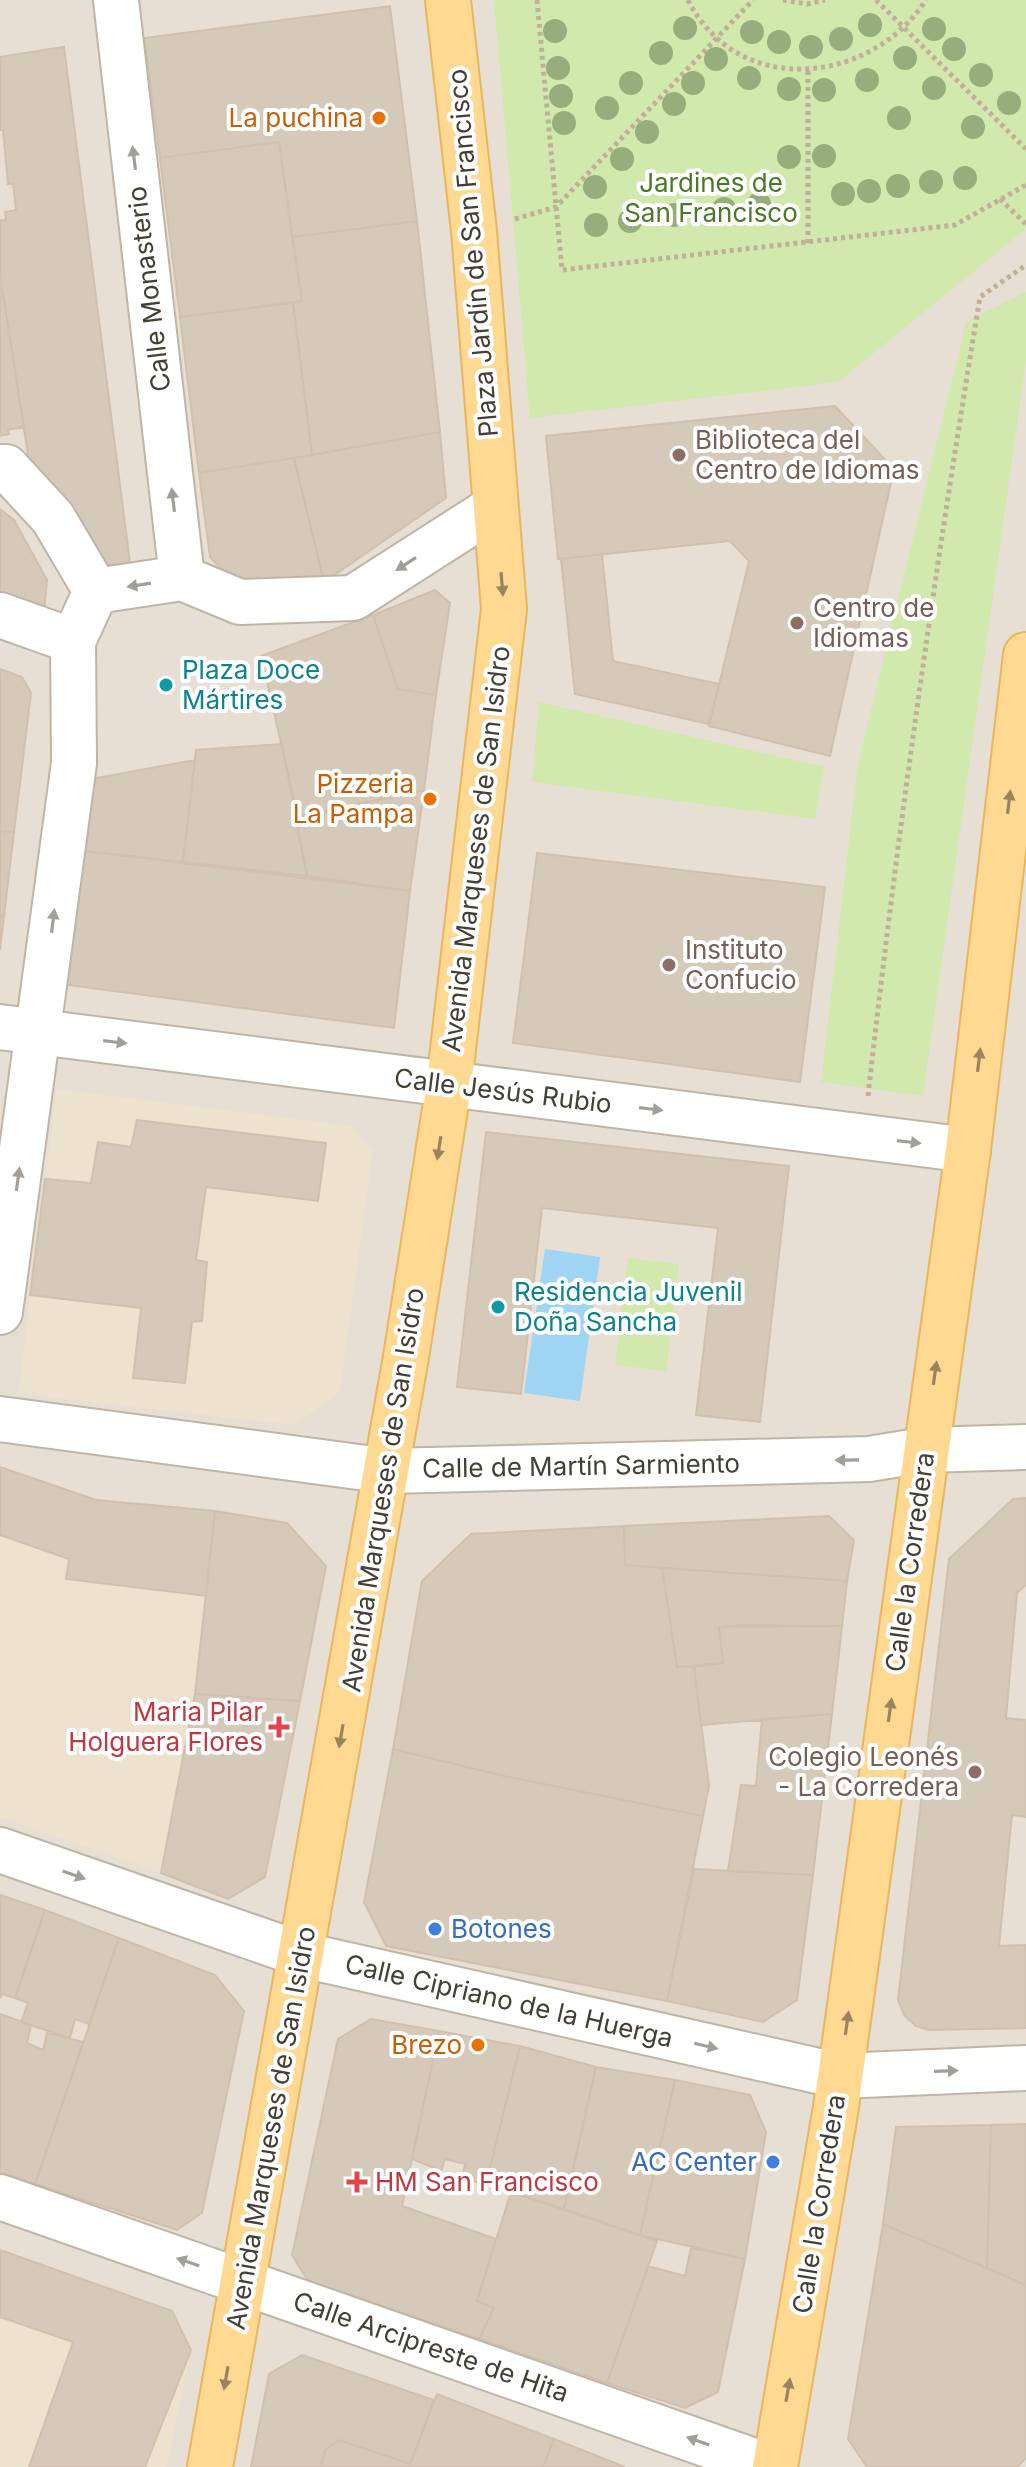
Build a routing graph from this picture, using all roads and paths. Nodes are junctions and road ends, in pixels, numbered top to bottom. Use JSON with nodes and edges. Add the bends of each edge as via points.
{"nodes":[{"id":1,"x":116,"y":0,"type":"edge"},
{"id":2,"x":448,"y":0,"type":"edge"},
{"id":3,"x":537,"y":0,"type":"edge"},
{"id":4,"x":688,"y":0,"type":"edge"},
{"id":5,"x":753,"y":0,"type":"edge"},
{"id":6,"x":783,"y":0,"type":"edge"},
{"id":7,"x":825,"y":0,"type":"edge"},
{"id":8,"x":876,"y":0,"type":"edge"},
{"id":9,"x":926,"y":0,"type":"edge"},
{"id":10,"x":906,"y":28,"type":"junction"},
{"id":11,"x":718,"y":37,"type":"junction"},
{"id":12,"x":808,"y":70,"type":"junction"},
{"id":13,"x":1026,"y":149,"type":"edge"},
{"id":14,"x":1026,"y":185,"type":"edge"},
{"id":15,"x":1000,"y":199,"type":"junction"},
{"id":16,"x":556,"y":207,"type":"junction"},
{"id":17,"x":513,"y":220,"type":"dead end"},
{"id":18,"x":1026,"y":224,"type":"edge"},
{"id":19,"x":808,"y":243,"type":"junction"},
{"id":20,"x":1026,"y":265,"type":"edge"},
{"id":21,"x":0,"y":467,"type":"edge"},
{"id":22,"x":495,"y":507,"type":"junction"},
{"id":23,"x":182,"y":578,"type":"junction"},
{"id":24,"x":96,"y":591,"type":"junction"},
{"id":25,"x":0,"y":615,"type":"edge"},
{"id":26,"x":73,"y":641,"type":"junction"},
{"id":27,"x":1026,"y":655,"type":"edge"},
{"id":28,"x":19,"y":1030,"type":"edge"},
{"id":29,"x":449,"y":1084,"type":"junction"},
{"id":30,"x":867,"y":1100,"type":"dead end"},
{"id":31,"x":968,"y":1150,"type":"junction"},
{"id":32,"x":0,"y":1312,"type":"edge"},
{"id":33,"x":0,"y":1419,"type":"edge"},
{"id":34,"x":1026,"y":1447,"type":"edge"},
{"id":35,"x":924,"y":1450,"type":"junction"},
{"id":36,"x":388,"y":1471,"type":"junction"},
{"id":37,"x":0,"y":1850,"type":"edge"},
{"id":38,"x":303,"y":1955,"type":"junction"},
{"id":39,"x":1026,"y":2068,"type":"edge"},
{"id":40,"x":840,"y":2076,"type":"junction"},
{"id":41,"x":0,"y":2197,"type":"edge"},
{"id":42,"x":243,"y":2281,"type":"junction"},
{"id":43,"x":210,"y":2467,"type":"edge"},
{"id":44,"x":773,"y":2467,"type":"edge"}],
"edges":[{"from":23,"to":1,"type":"street","name":"Calle Monasterio","one_way":true},
{"from":2,"to":22,"type":"main road","name":"Plaza Jardín de San Francisco","via":[[474,231]]},
{"from":3,"to":16,"type":"path"},
{"from":4,"to":11,"type":"path"},
{"from":5,"to":11,"type":"path"},
{"from":6,"to":7,"type":"path"},
{"from":8,"to":10,"type":"path"},
{"from":9,"to":10,"type":"path"},
{"from":10,"to":12,"type":"path","via":[[861,59]]},
{"from":10,"to":13,"type":"path"},
{"from":11,"to":12,"type":"path","via":[[760,62]]},
{"from":11,"to":16,"type":"path"},
{"from":12,"to":19,"type":"path"},
{"from":14,"to":15,"type":"path"},
{"from":15,"to":18,"type":"path"},
{"from":15,"to":19,"type":"path","via":[[955,225]]},
{"from":16,"to":17,"type":"path"},
{"from":16,"to":19,"type":"path","via":[[562,270]]},
{"from":20,"to":30,"type":"path","via":[[980,297],[892,878]]},
{"from":21,"to":24,"type":"street","via":[[6,467],[53,518]]},
{"from":22,"to":23,"type":"street","one_way":true,"via":[[353,598],[240,602]]},
{"from":22,"to":29,"type":"main road","name":"Avenida Marqueses de San Isidro","one_way":true,"via":[[504,609]]},
{"from":23,"to":24,"type":"street","one_way":true},
{"from":24,"to":26,"type":"street"},
{"from":25,"to":26,"type":"street"},
{"from":28,"to":26,"type":"street","one_way":true,"via":[[74,763]]},
{"from":31,"to":27,"type":"main road","name":"Calle la Corredera","one_way":true},
{"from":28,"to":29,"type":"street","name":"Calle Jesús Rubio","one_way":true},
{"from":32,"to":28,"type":"street","one_way":true},
{"from":29,"to":31,"type":"street","name":"Calle Jesús Rubio","one_way":true},
{"from":29,"to":36,"type":"main road","name":"Avenida Marqueses de San Isidro","one_way":true},
{"from":35,"to":31,"type":"main road","name":"Calle la Corredera","one_way":true},
{"from":33,"to":36,"type":"street","name":"Calle de Martín Sarmiento"},
{"from":34,"to":35,"type":"street","name":"Calle de Martín Sarmiento"},
{"from":35,"to":36,"type":"street","name":"Calle de Martín Sarmiento","one_way":true,"via":[[869,1459]]},
{"from":40,"to":35,"type":"main road","name":"Calle la Corredera","one_way":true},
{"from":36,"to":38,"type":"main road","name":"Avenida Marqueses de San Isidro","one_way":true},
{"from":37,"to":38,"type":"street","name":"Calle Cipriano de la Huerga","one_way":true},
{"from":38,"to":40,"type":"street","name":"Calle Cipriano de la Huerga","one_way":true},
{"from":38,"to":42,"type":"main road","name":"Avenida Marqueses de San Isidro"},
{"from":40,"to":39,"type":"street","name":"Calle Cipriano de la Huerga","one_way":true},
{"from":44,"to":40,"type":"main road","name":"Calle la Corredera","one_way":true},
{"from":42,"to":41,"type":"street","name":"Calle Arcipreste de Hita","one_way":true},
{"from":42,"to":43,"type":"main road","name":"Avenida Marqueses de San Isidro","one_way":true},
{"from":44,"to":42,"type":"street","name":"Calle Arcipreste de Hita","one_way":true}]}
